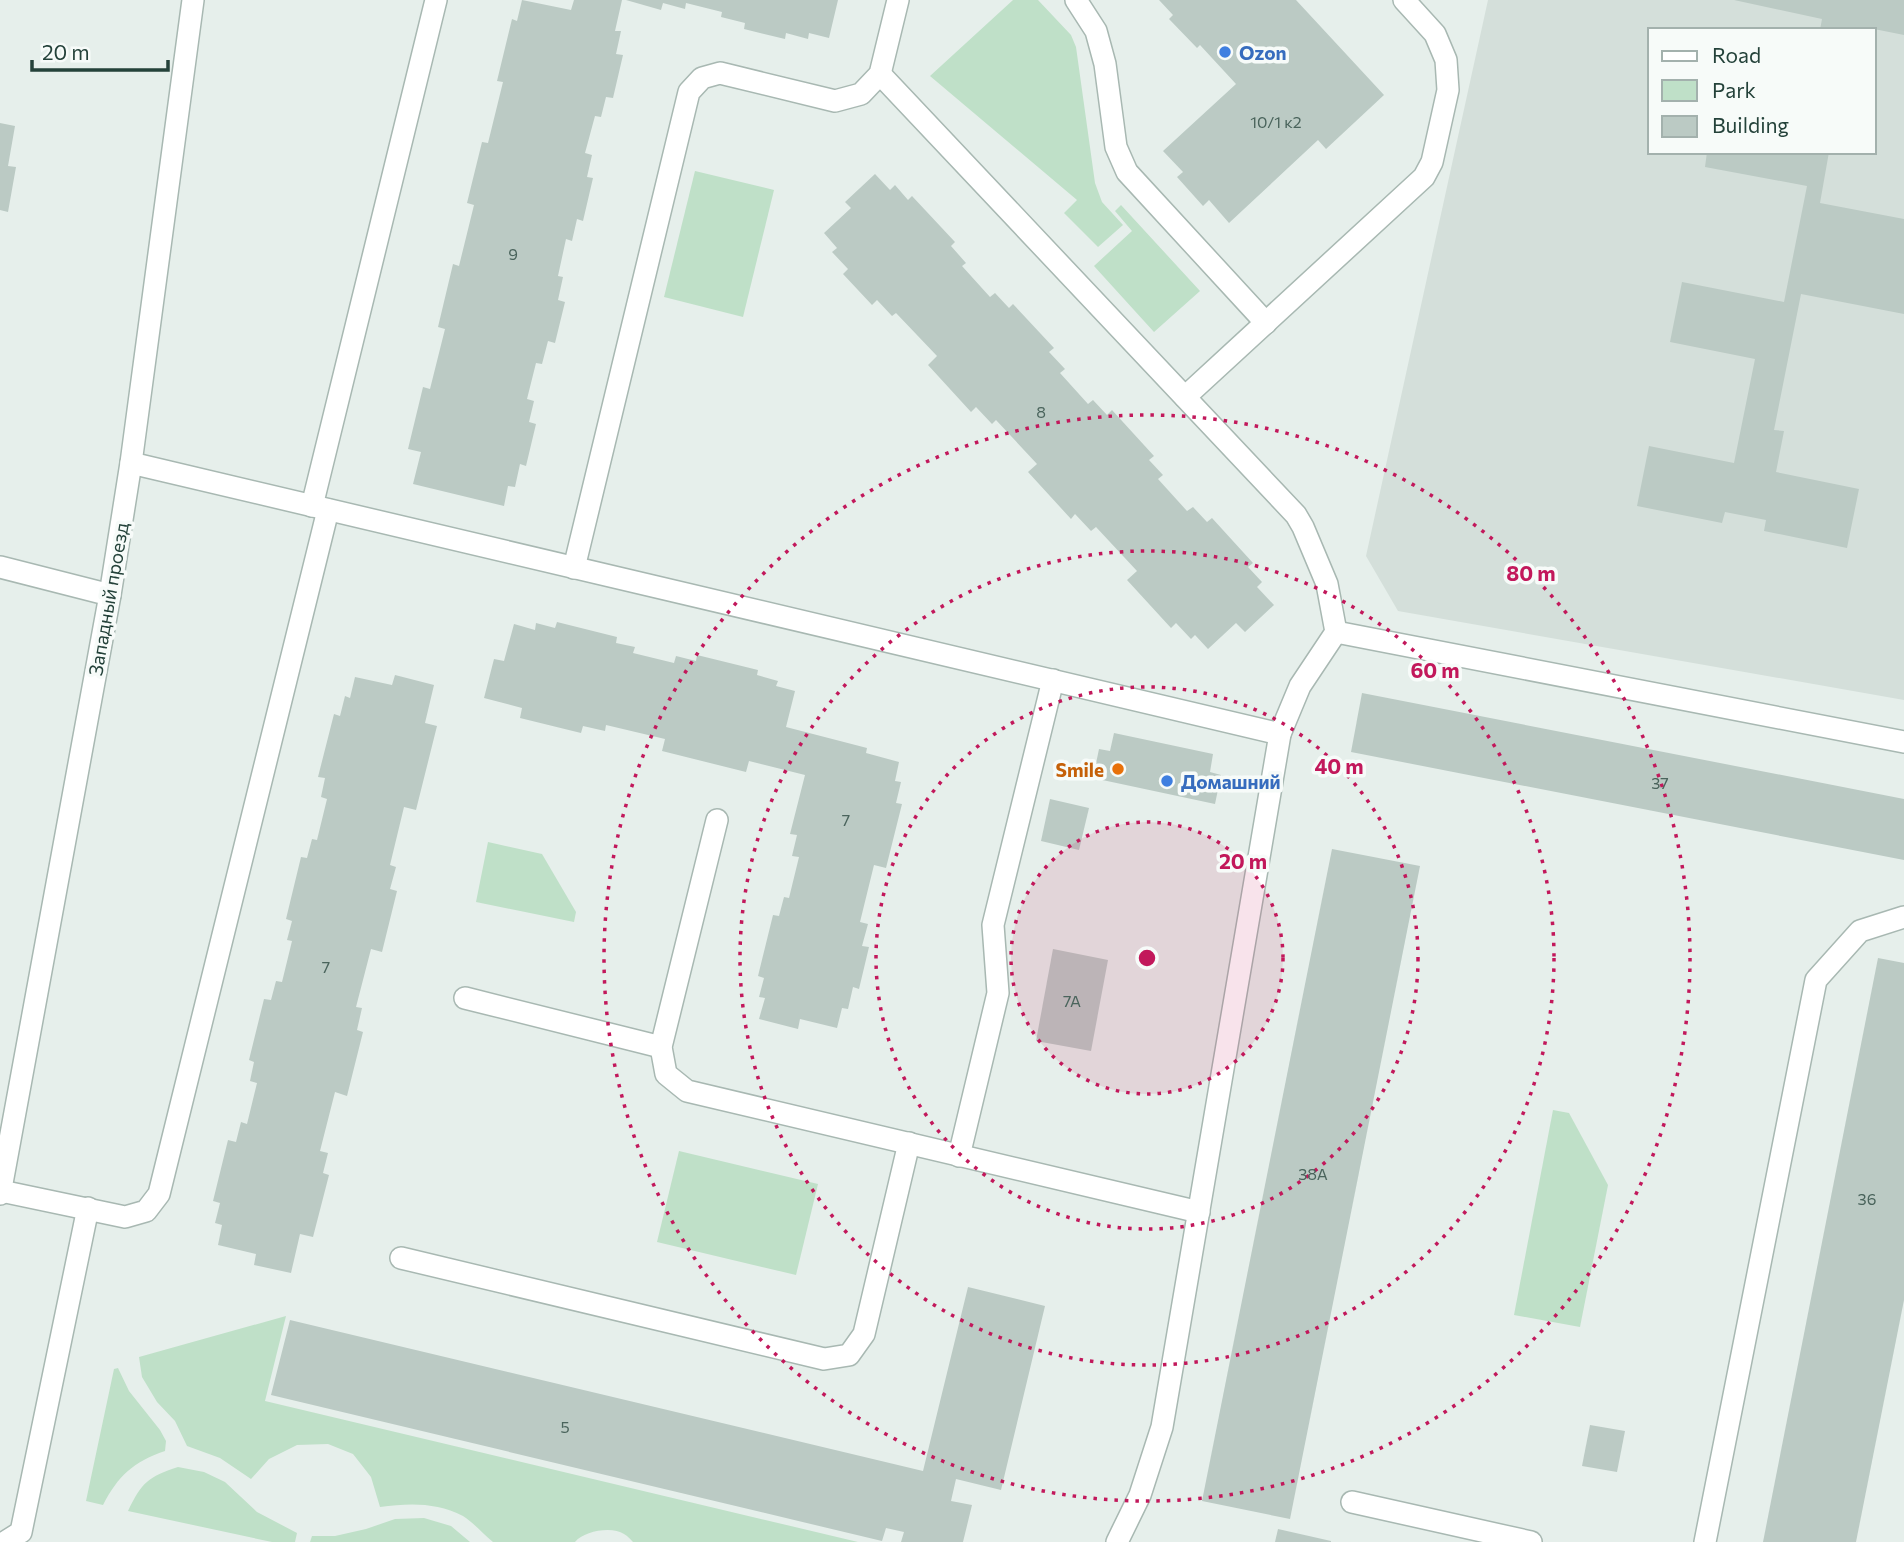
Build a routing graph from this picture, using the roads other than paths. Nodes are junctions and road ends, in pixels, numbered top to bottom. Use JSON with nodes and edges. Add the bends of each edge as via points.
{"nodes":[{"id":1,"x":193,"y":0,"type":"edge"},
{"id":2,"x":436,"y":0,"type":"edge"},
{"id":3,"x":898,"y":0,"type":"edge"},
{"id":4,"x":1076,"y":0,"type":"edge"},
{"id":5,"x":1404,"y":0,"type":"edge"},
{"id":6,"x":880,"y":74,"type":"junction"},
{"id":7,"x":1266,"y":323,"type":"junction"},
{"id":8,"x":1185,"y":397,"type":"junction"},
{"id":9,"x":131,"y":463,"type":"junction"},
{"id":10,"x":320,"y":508,"type":"junction"},
{"id":11,"x":0,"y":566,"type":"edge"},
{"id":12,"x":574,"y":568,"type":"junction"},
{"id":13,"x":110,"y":594,"type":"junction"},
{"id":14,"x":1336,"y":632,"type":"junction"},
{"id":15,"x":1053,"y":680,"type":"junction"},
{"id":16,"x":1280,"y":734,"type":"junction"},
{"id":17,"x":1904,"y":742,"type":"edge"},
{"id":18,"x":718,"y":820,"type":"dead end"},
{"id":19,"x":1904,"y":917,"type":"edge"},
{"id":20,"x":465,"y":998,"type":"dead end"},
{"id":21,"x":661,"y":1047,"type":"junction"},
{"id":22,"x":909,"y":1143,"type":"junction"},
{"id":23,"x":959,"y":1156,"type":"junction"},
{"id":24,"x":0,"y":1192,"type":"edge"},
{"id":25,"x":88,"y":1209,"type":"junction"},
{"id":26,"x":1199,"y":1212,"type":"junction"},
{"id":27,"x":401,"y":1258,"type":"dead end"},
{"id":28,"x":1352,"y":1502,"type":"dead end"},
{"id":29,"x":5,"y":1542,"type":"edge"},
{"id":30,"x":1117,"y":1542,"type":"edge"},
{"id":31,"x":1531,"y":1542,"type":"edge"},
{"id":32,"x":1705,"y":1542,"type":"edge"}],
"edges":[{"from":1,"to":9,"type":"street","name":"Западный проезд"},
{"from":2,"to":10,"type":"street"},
{"from":3,"to":6,"type":"street"},
{"from":4,"to":7,"type":"street","via":[[1096,31],[1116,147],[1128,172]]},
{"from":5,"to":7,"type":"street","via":[[1435,34],[1446,60],[1448,90],[1432,162],[1424,177]]},
{"from":6,"to":8,"type":"street"},
{"from":6,"to":12,"type":"street","via":[[861,94],[835,101],[720,73],[702,78],[689,92]]},
{"from":7,"to":8,"type":"street"},
{"from":8,"to":14,"type":"street","via":[[1296,515],[1327,584]]},
{"from":9,"to":10,"type":"street"},
{"from":9,"to":13,"type":"street","name":"Западный проезд"},
{"from":10,"to":12,"type":"street"},
{"from":10,"to":25,"type":"street","via":[[159,1194],[146,1211],[125,1216]]},
{"from":11,"to":13,"type":"street"},
{"from":12,"to":15,"type":"street"},
{"from":13,"to":24,"type":"street","name":"Западный проезд"},
{"from":14,"to":16,"type":"street","via":[[1300,686]]},
{"from":14,"to":17,"type":"street"},
{"from":15,"to":16,"type":"street"},
{"from":15,"to":23,"type":"street","via":[[993,925],[998,993]]},
{"from":16,"to":26,"type":"street"},
{"from":18,"to":21,"type":"street"},
{"from":19,"to":32,"type":"street","via":[[1860,931],[1816,980]]},
{"from":20,"to":21,"type":"street"},
{"from":21,"to":22,"type":"street","via":[[666,1074],[687,1091]]},
{"from":22,"to":23,"type":"street"},
{"from":22,"to":27,"type":"street","via":[[864,1334],[849,1355],[824,1359]]},
{"from":23,"to":26,"type":"street"},
{"from":24,"to":25,"type":"street"},
{"from":25,"to":29,"type":"street","via":[[21,1532]]},
{"from":26,"to":30,"type":"street","via":[[1163,1427],[1140,1495]]},
{"from":28,"to":31,"type":"street"}]}
